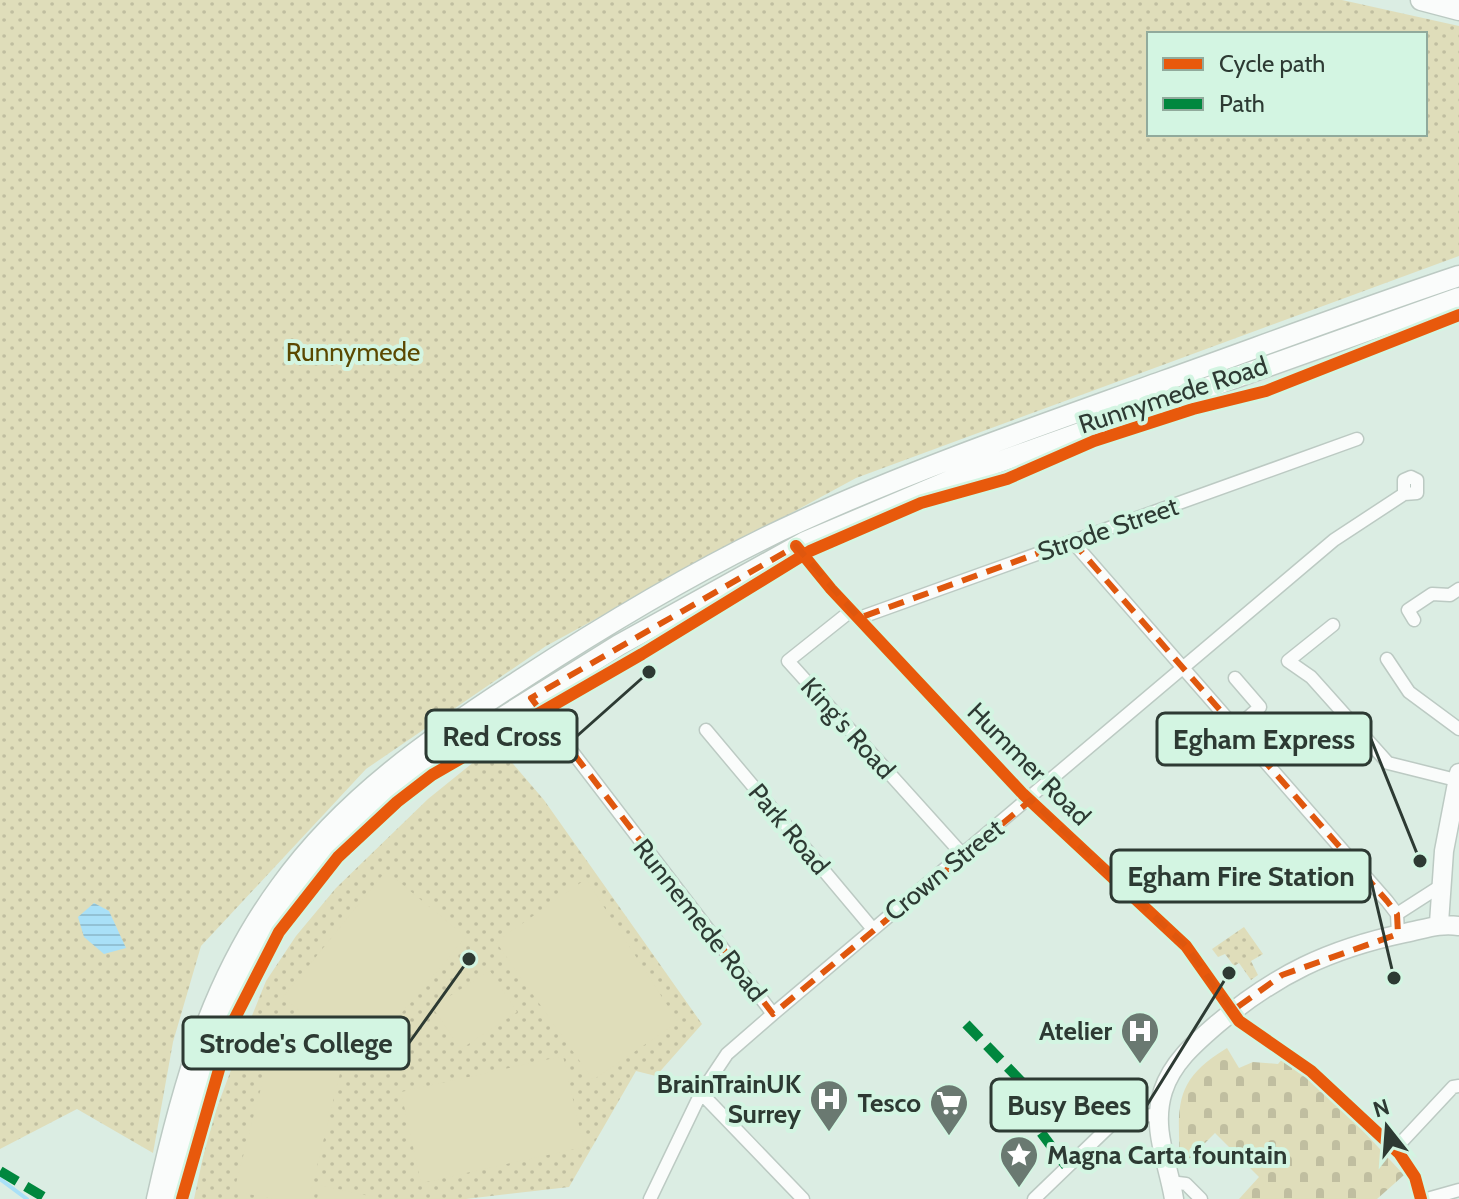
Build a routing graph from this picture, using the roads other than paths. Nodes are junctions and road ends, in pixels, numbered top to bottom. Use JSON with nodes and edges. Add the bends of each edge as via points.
{"nodes":[{"id":1,"x":1421,"y":0,"type":"edge"},
{"id":2,"x":1459,"y":10,"type":"edge"},
{"id":3,"x":1459,"y":276,"type":"edge"},
{"id":4,"x":1459,"y":298,"type":"edge"},
{"id":5,"x":1357,"y":439,"type":"dead end"},
{"id":6,"x":1404,"y":494,"type":"dead end"},
{"id":7,"x":1072,"y":541,"type":"junction"},
{"id":8,"x":796,"y":546,"type":"junction"},
{"id":9,"x":1459,"y":589,"type":"edge"},
{"id":10,"x":855,"y":614,"type":"junction"},
{"id":11,"x":1414,"y":620,"type":"dead end"},
{"id":12,"x":1333,"y":625,"type":"dead end"},
{"id":13,"x":1387,"y":659,"type":"dead end"},
{"id":14,"x":1184,"y":669,"type":"junction"},
{"id":15,"x":1235,"y":678,"type":"dead end"},
{"id":16,"x":531,"y":698,"type":"junction"},
{"id":17,"x":1236,"y":728,"type":"junction"},
{"id":18,"x":1459,"y":729,"type":"edge"},
{"id":19,"x":706,"y":730,"type":"dead end"},
{"id":20,"x":1458,"y":777,"type":"edge"},
{"id":21,"x":1030,"y":800,"type":"junction"},
{"id":22,"x":963,"y":855,"type":"junction"},
{"id":23,"x":1439,"y":887,"type":"junction"},
{"id":24,"x":1397,"y":914,"type":"junction"},
{"id":25,"x":1439,"y":923,"type":"junction"},
{"id":26,"x":1459,"y":926,"type":"edge"},
{"id":27,"x":872,"y":928,"type":"junction"},
{"id":28,"x":1398,"y":934,"type":"junction"},
{"id":29,"x":1232,"y":1011,"type":"junction"},
{"id":30,"x":773,"y":1014,"type":"junction"},
{"id":31,"x":1459,"y":1086,"type":"edge"},
{"id":32,"x":701,"y":1093,"type":"junction"},
{"id":33,"x":1159,"y":1115,"type":"junction"},
{"id":34,"x":1395,"y":1149,"type":"junction"},
{"id":35,"x":1172,"y":1190,"type":"edge"},
{"id":36,"x":1459,"y":1190,"type":"edge"},
{"id":37,"x":157,"y":1199,"type":"edge"},
{"id":38,"x":172,"y":1199,"type":"edge"},
{"id":39,"x":650,"y":1199,"type":"edge"},
{"id":40,"x":803,"y":1199,"type":"edge"},
{"id":41,"x":1034,"y":1199,"type":"edge"},
{"id":42,"x":1201,"y":1199,"type":"edge"},
{"id":43,"x":1424,"y":1199,"type":"edge"}],
"edges":[{"from":1,"to":2,"type":"main road"},
{"from":3,"to":37,"type":"main road","name":"Runnymede Road","via":[[859,495],[728,556],[528,674],[423,744],[337,818],[279,887],[234,960],[206,1018]]},
{"from":4,"to":8,"type":"main road","name":"Runnymede Road","via":[[968,473]]},
{"from":5,"to":7,"type":"street","name":"Strode Street"},
{"from":6,"to":14,"type":"street","name":"Crown Street","via":[[1334,540]]},
{"from":7,"to":10,"type":"street","name":"Strode Street"},
{"from":7,"to":14,"type":"street"},
{"from":8,"to":10,"type":"street","name":"Hummer Road"},
{"from":8,"to":16,"type":"main road","name":"Runnymede Road"},
{"from":9,"to":11,"type":"street","via":[[1450,595],[1432,594],[1408,610]]},
{"from":10,"to":21,"type":"street","name":"Hummer Road"},
{"from":10,"to":22,"type":"street","name":"King's Road","via":[[788,661]]},
{"from":12,"to":20,"type":"street","via":[[1288,661],[1311,677],[1388,763]]},
{"from":13,"to":18,"type":"street","via":[[1409,692]]},
{"from":14,"to":17,"type":"street"},
{"from":14,"to":21,"type":"street","name":"Crown Street"},
{"from":15,"to":17,"type":"street","via":[[1260,707]]},
{"from":16,"to":30,"type":"street","name":"Runnemede Road"},
{"from":16,"to":38,"type":"main road","name":"Runnymede Road","via":[[428,764],[376,807],[331,852],[280,916],[238,988],[215,1041]]},
{"from":17,"to":24,"type":"street"},
{"from":19,"to":27,"type":"street","name":"Park Road"},
{"from":20,"to":23,"type":"main road"},
{"from":21,"to":22,"type":"street","name":"Crown Street"},
{"from":21,"to":29,"type":"street","name":"Hummer Road","via":[[1186,946]]},
{"from":22,"to":27,"type":"street","name":"Crown Street"},
{"from":23,"to":24,"type":"street"},
{"from":23,"to":25,"type":"main road"},
{"from":24,"to":28,"type":"street"},
{"from":25,"to":26,"type":"main road"},
{"from":25,"to":28,"type":"main road"},
{"from":27,"to":30,"type":"street","name":"Crown Street"},
{"from":28,"to":29,"type":"main road","via":[[1292,970]]},
{"from":29,"to":33,"type":"main road","via":[[1176,1065]]},
{"from":29,"to":34,"type":"street","name":"Hummer Road","via":[[1257,1037],[1311,1071]]},
{"from":30,"to":32,"type":"street","name":"Runnemede Road","via":[[727,1054]]},
{"from":31,"to":34,"type":"street"},
{"from":32,"to":39,"type":"street","name":"Runnemede Road"},
{"from":32,"to":40,"type":"street"},
{"from":33,"to":35,"type":"main road"},
{"from":33,"to":41,"type":"street","via":[[1115,1121]]},
{"from":34,"to":43,"type":"street","name":"Hummer Road"},
{"from":35,"to":42,"type":"street","via":[[1186,1184]]},
{"from":36,"to":43,"type":"street"}]}
